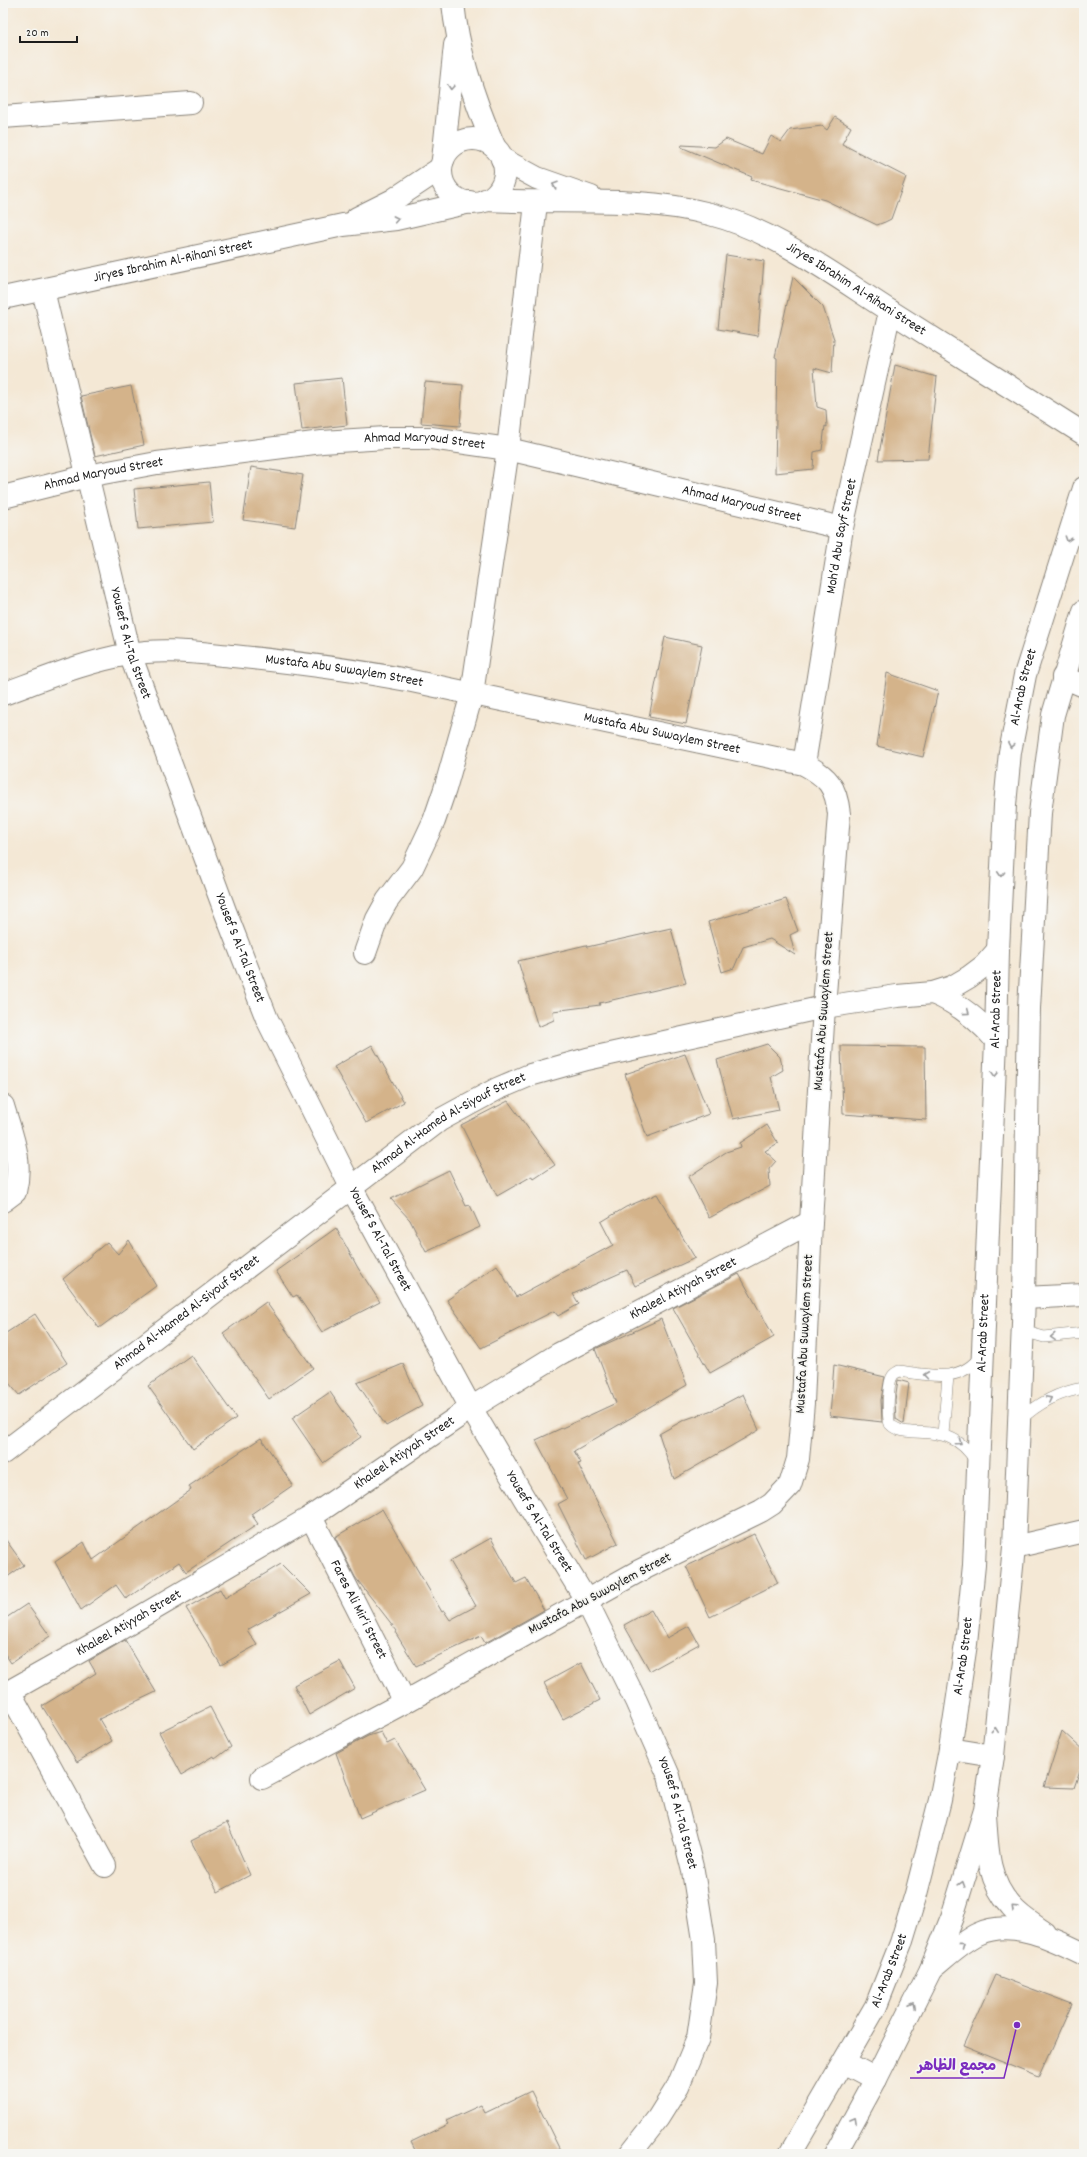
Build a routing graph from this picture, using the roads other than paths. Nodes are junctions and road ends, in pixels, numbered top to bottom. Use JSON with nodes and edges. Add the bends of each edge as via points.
{"nodes":[{"id":1,"x":453,"y":3,"type":"edge"},
{"id":2,"x":456,"y":34,"type":"junction"},
{"id":3,"x":191,"y":103,"type":"dead end"},
{"id":4,"x":3,"y":117,"type":"edge"},
{"id":5,"x":498,"y":153,"type":"junction"},
{"id":6,"x":442,"y":164,"type":"junction"},
{"id":7,"x":477,"y":201,"type":"junction"},
{"id":8,"x":605,"y":202,"type":"junction"},
{"id":9,"x":536,"y":203,"type":"junction"},
{"id":10,"x":343,"y":225,"type":"junction"},
{"id":11,"x":44,"y":290,"type":"junction"},
{"id":12,"x":3,"y":298,"type":"edge"},
{"id":13,"x":890,"y":311,"type":"junction"},
{"id":14,"x":1084,"y":434,"type":"edge"},
{"id":15,"x":508,"y":449,"type":"junction"},
{"id":16,"x":87,"y":476,"type":"junction"},
{"id":17,"x":1084,"y":488,"type":"edge"},
{"id":18,"x":3,"y":497,"type":"edge"},
{"id":19,"x":842,"y":528,"type":"junction"},
{"id":20,"x":1084,"y":611,"type":"edge"},
{"id":21,"x":130,"y":654,"type":"junction"},
{"id":22,"x":1063,"y":677,"type":"junction"},
{"id":23,"x":1084,"y":686,"type":"edge"},
{"id":24,"x":3,"y":694,"type":"edge"},
{"id":25,"x":472,"y":694,"type":"junction"},
{"id":26,"x":804,"y":764,"type":"junction"},
{"id":27,"x":998,"y":950,"type":"junction"},
{"id":28,"x":365,"y":953,"type":"dead end"},
{"id":29,"x":933,"y":993,"type":"junction"},
{"id":30,"x":824,"y":1007,"type":"junction"},
{"id":31,"x":996,"y":1040,"type":"junction"},
{"id":32,"x":3,"y":1106,"type":"edge"},
{"id":33,"x":351,"y":1187,"type":"junction"},
{"id":34,"x":3,"y":1201,"type":"edge"},
{"id":35,"x":811,"y":1222,"type":"junction"},
{"id":36,"x":1084,"y":1295,"type":"edge"},
{"id":37,"x":1024,"y":1298,"type":"junction"},
{"id":38,"x":1023,"y":1331,"type":"junction"},
{"id":39,"x":1084,"y":1333,"type":"edge"},
{"id":40,"x":984,"y":1351,"type":"junction"},
{"id":41,"x":948,"y":1376,"type":"junction"},
{"id":42,"x":1084,"y":1388,"type":"edge"},
{"id":43,"x":471,"y":1408,"type":"junction"},
{"id":44,"x":1019,"y":1422,"type":"junction"},
{"id":45,"x":943,"y":1434,"type":"junction"},
{"id":46,"x":3,"y":1453,"type":"edge"},
{"id":47,"x":978,"y":1465,"type":"junction"},
{"id":48,"x":311,"y":1517,"type":"junction"},
{"id":49,"x":1084,"y":1531,"type":"edge"},
{"id":50,"x":1014,"y":1547,"type":"junction"},
{"id":51,"x":586,"y":1600,"type":"junction"},
{"id":52,"x":6,"y":1693,"type":"edge"},
{"id":53,"x":405,"y":1702,"type":"junction"},
{"id":54,"x":950,"y":1749,"type":"junction"},
{"id":55,"x":993,"y":1756,"type":"junction"},
{"id":56,"x":262,"y":1778,"type":"dead end"},
{"id":57,"x":985,"y":1810,"type":"junction"},
{"id":58,"x":105,"y":1866,"type":"dead end"},
{"id":59,"x":1056,"y":1940,"type":"junction"},
{"id":60,"x":1084,"y":1954,"type":"edge"},
{"id":61,"x":931,"y":1969,"type":"junction"},
{"id":62,"x":844,"y":2062,"type":"junction"},
{"id":63,"x":876,"y":2080,"type":"junction"},
{"id":64,"x":630,"y":2154,"type":"edge"},
{"id":65,"x":790,"y":2154,"type":"edge"},
{"id":66,"x":835,"y":2154,"type":"edge"}],
"edges":[{"from":1,"to":2,"type":"street"},
{"from":2,"to":5,"type":"street","via":[[472,89]]},
{"from":2,"to":6,"type":"street","one_way":true},
{"from":3,"to":4,"type":"street"},
{"from":5,"to":6,"type":"street","via":[[480,140],[465,140],[451,147]]},
{"from":5,"to":7,"type":"street","via":[[505,171],[502,184],[495,194]]},
{"from":8,"to":5,"type":"street","name":"Jiryes Ibrahim Al-Rihani Street","one_way":true,"via":[[537,178]]},
{"from":6,"to":7,"type":"street","via":[[447,190],[459,200]]},
{"from":6,"to":10,"type":"street","name":"Jiryes Ibrahim Al-Rihani Street","via":[[393,200]]},
{"from":7,"to":9,"type":"street","name":"Jiryes Ibrahim Al-Rihani Street"},
{"from":10,"to":7,"type":"street","name":"Jiryes Ibrahim Al-Rihani Street","one_way":true,"via":[[396,219]]},
{"from":8,"to":9,"type":"street","name":"Jiryes Ibrahim Al-Rihani Street"},
{"from":8,"to":13,"type":"street","name":"Jiryes Ibrahim Al-Rihani Street","via":[[688,209],[737,223],[788,248]]},
{"from":9,"to":15,"type":"street"},
{"from":10,"to":11,"type":"street","name":"Jiryes Ibrahim Al-Rihani Street"},
{"from":11,"to":12,"type":"street","name":"Jiryes Ibrahim Al-Rihani Street"},
{"from":11,"to":16,"type":"street","name":"Yousef S Al-Tal Street"},
{"from":13,"to":14,"type":"street","name":"Jiryes Ibrahim Al-Rihani Street"},
{"from":13,"to":19,"type":"street","name":"Moh‘d Abu Sayf Street"},
{"from":15,"to":16,"type":"street","name":"Ahmad Maryoud Street","via":[[431,438],[322,442],[156,463]]},
{"from":15,"to":19,"type":"street","name":"Ahmad Maryoud Street"},
{"from":15,"to":25,"type":"street"},
{"from":16,"to":18,"type":"street","name":"Ahmad Maryoud Street"},
{"from":16,"to":21,"type":"street","name":"Yousef S Al-Tal Street"},
{"from":17,"to":27,"type":"street","name":"Al-Arab Street","one_way":true,"via":[[1025,675],[1016,714],[1004,805]]},
{"from":19,"to":26,"type":"street","name":"Moh‘d Abu Sayf Street"},
{"from":20,"to":22,"type":"street"},
{"from":21,"to":24,"type":"street","name":"Mustafa Abu Suwaylem Street","via":[[61,672]]},
{"from":21,"to":25,"type":"street","name":"Mustafa Abu Suwaylem Street","via":[[202,653],[279,661],[355,670]]},
{"from":21,"to":33,"type":"street","name":"Yousef S Al-Tal Street","via":[[267,1019]]},
{"from":22,"to":23,"type":"street"},
{"from":22,"to":37,"type":"street","via":[[1053,715],[1039,821],[1029,1008]]},
{"from":25,"to":26,"type":"street","name":"Mustafa Abu Suwaylem Street"},
{"from":25,"to":28,"type":"street","via":[[434,821],[412,868],[387,901],[377,920]]},
{"from":26,"to":30,"type":"street","name":"Mustafa Abu Suwaylem Street","via":[[820,772],[837,796],[838,814]]},
{"from":27,"to":29,"type":"street","name":"Ahmad Al-Hamed Al-Siyouf Street","via":[[985,965],[969,977],[952,987]]},
{"from":27,"to":31,"type":"street","name":"Al-Arab Street"},
{"from":29,"to":30,"type":"street","name":"Ahmad Al-Hamed Al-Siyouf Street"},
{"from":29,"to":31,"type":"street","name":"Ahmad Al-Hamed Al-Siyouf Street","one_way":true,"via":[[968,1012]]},
{"from":30,"to":33,"type":"street","name":"Ahmad Al-Hamed Al-Siyouf Street","via":[[587,1059],[530,1075],[497,1088],[440,1120]]},
{"from":30,"to":35,"type":"street","name":"Mustafa Abu Suwaylem Street"},
{"from":31,"to":40,"type":"street","name":"Al-Arab Street","one_way":true},
{"from":32,"to":34,"type":"street","via":[[19,1162],[20,1175],[16,1192]]},
{"from":33,"to":43,"type":"street","name":"Yousef S Al-Tal Street"},
{"from":33,"to":46,"type":"street","name":"Ahmad Al-Hamed Al-Siyouf Street","via":[[221,1289]]},
{"from":35,"to":43,"type":"street","name":"Khaleel Atiyyah Street","via":[[559,1354]]},
{"from":35,"to":51,"type":"street","name":"Mustafa Abu Suwaylem Street","via":[[803,1403],[798,1459],[790,1486],[761,1511]]},
{"from":36,"to":37,"type":"street"},
{"from":37,"to":38,"type":"street"},
{"from":39,"to":38,"type":"lane","one_way":true,"via":[[1044,1337]]},
{"from":38,"to":44,"type":"street"},
{"from":40,"to":41,"type":"lane","via":[[969,1368]]},
{"from":40,"to":47,"type":"street","name":"Al-Arab Street"},
{"from":41,"to":45,"type":"lane"},
{"from":41,"to":45,"type":"lane","one_way":true,"via":[[899,1371],[892,1376],[891,1381],[888,1420],[893,1427],[897,1430]]},
{"from":44,"to":42,"type":"lane","one_way":true,"via":[[1043,1402],[1071,1390]]},
{"from":43,"to":48,"type":"street","name":"Khaleel Atiyyah Street"},
{"from":43,"to":51,"type":"street","name":"Yousef S Al-Tal Street"},
{"from":44,"to":50,"type":"street"},
{"from":45,"to":47,"type":"lane","one_way":true,"via":[[964,1445]]},
{"from":47,"to":54,"type":"street","name":"Al-Arab Street","via":[[974,1565],[966,1644]]},
{"from":48,"to":52,"type":"street","name":"Khaleel Atiyyah Street"},
{"from":48,"to":53,"type":"street","name":"Fares Ali Mir‘i Street"},
{"from":49,"to":50,"type":"street"},
{"from":55,"to":50,"type":"street","one_way":true},
{"from":51,"to":53,"type":"street","name":"Mustafa Abu Suwaylem Street"},
{"from":51,"to":64,"type":"street","name":"Yousef S Al-Tal Street","via":[[636,1701],[669,1776],[693,1871],[704,1940],[706,1983],[698,2038],[678,2086],[658,2118]]},
{"from":52,"to":58,"type":"street"},
{"from":53,"to":56,"type":"street","name":"Mustafa Abu Suwaylem Street"},
{"from":54,"to":55,"type":"street"},
{"from":54,"to":62,"type":"street","name":"Al-Arab Street","via":[[940,1800],[902,1943],[876,2006]]},
{"from":55,"to":57,"type":"street"},
{"from":59,"to":57,"type":"street","one_way":true,"via":[[1010,1906],[1001,1892],[988,1860]]},
{"from":61,"to":57,"type":"street","one_way":true,"via":[[952,1917]]},
{"from":59,"to":60,"type":"street"},
{"from":61,"to":59,"type":"street","one_way":true,"via":[[970,1939],[993,1929],[1017,1930]]},
{"from":63,"to":61,"type":"street","one_way":true},
{"from":62,"to":63,"type":"street"},
{"from":62,"to":65,"type":"street","name":"Al-Arab Street"},
{"from":66,"to":63,"type":"street","one_way":true}]}
